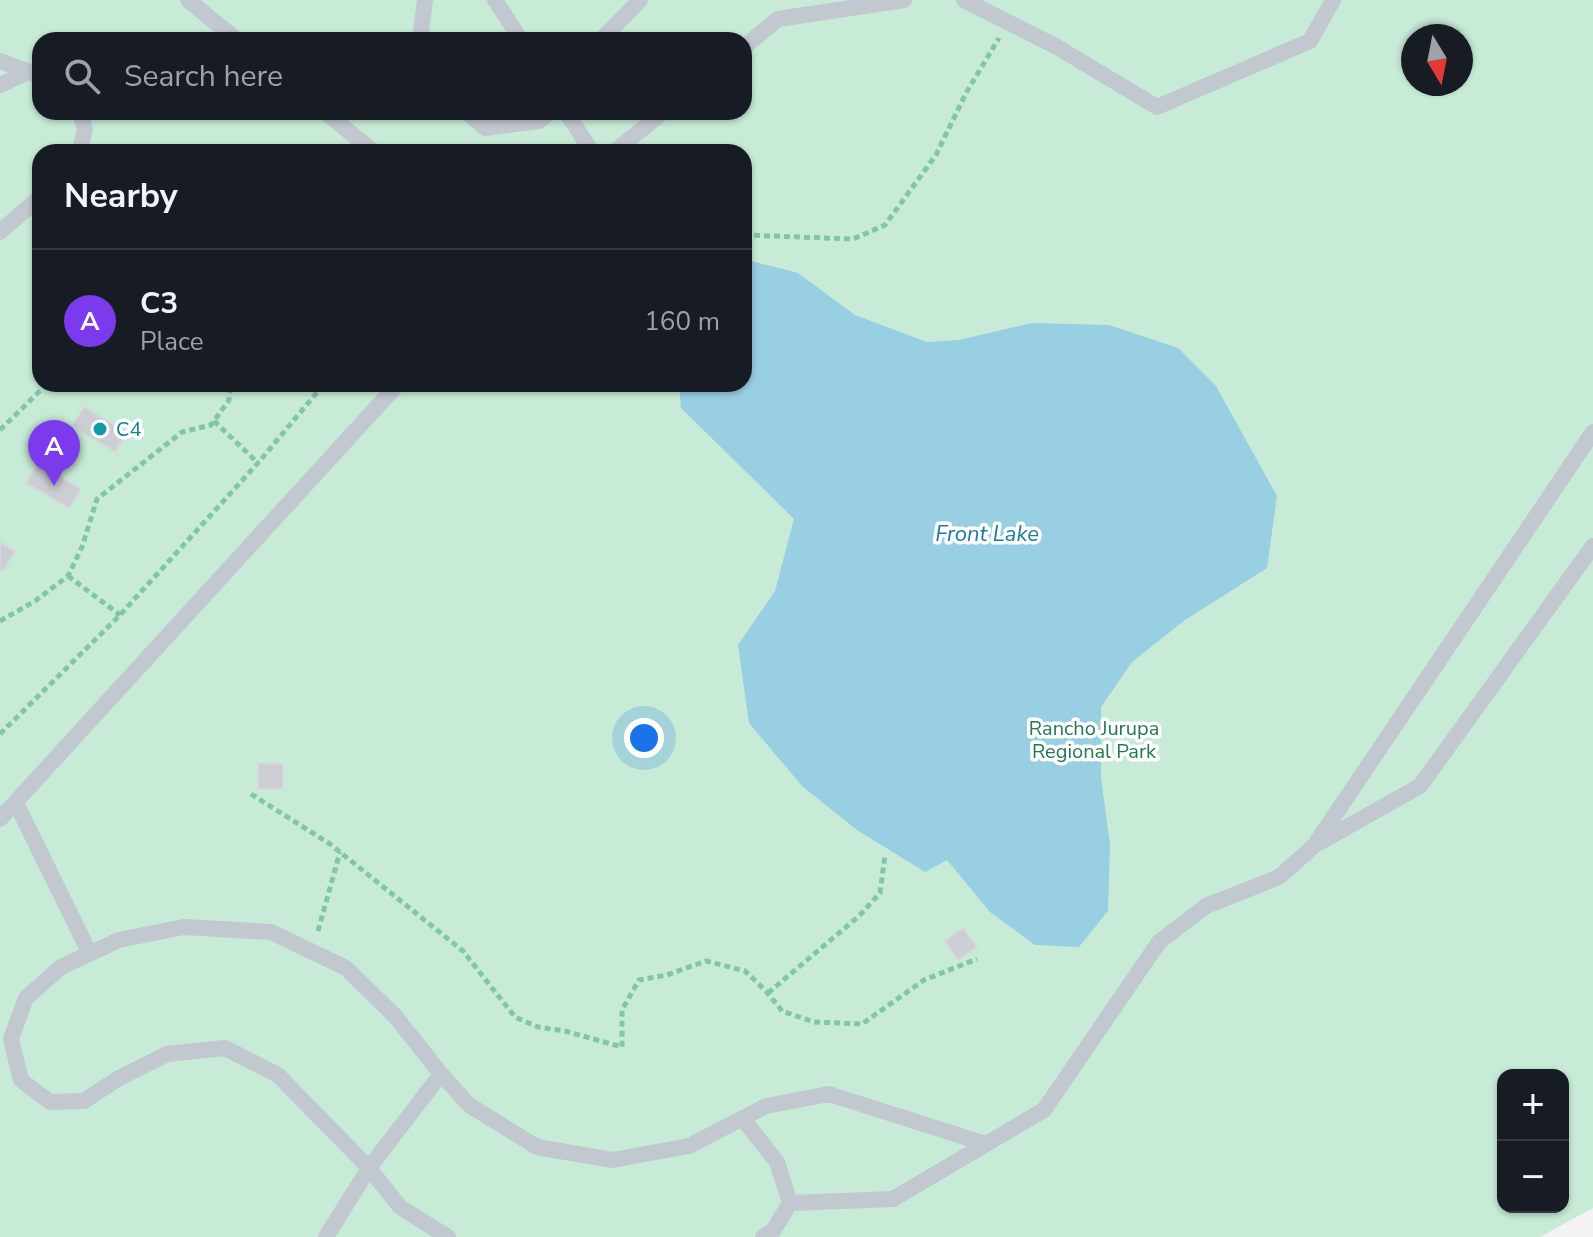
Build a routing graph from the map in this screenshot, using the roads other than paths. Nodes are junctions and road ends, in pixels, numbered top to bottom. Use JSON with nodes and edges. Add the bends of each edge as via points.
{"nodes":[{"id":1,"x":188,"y":0,"type":"edge"},
{"id":2,"x":425,"y":0,"type":"edge"},
{"id":3,"x":495,"y":0,"type":"edge"},
{"id":4,"x":640,"y":0,"type":"edge"},
{"id":5,"x":904,"y":0,"type":"edge"},
{"id":6,"x":964,"y":0,"type":"edge"},
{"id":7,"x":1333,"y":0,"type":"edge"},
{"id":8,"x":227,"y":32,"type":"edge"},
{"id":9,"x":421,"y":32,"type":"edge"},
{"id":10,"x":516,"y":32,"type":"edge"},
{"id":11,"x":609,"y":32,"type":"edge"},
{"id":12,"x":752,"y":40,"type":"edge"},
{"id":13,"x":0,"y":61,"type":"edge"},
{"id":14,"x":32,"y":74,"type":"edge"},
{"id":15,"x":32,"y":74,"type":"edge"},
{"id":16,"x":0,"y":85,"type":"edge"},
{"id":17,"x":82,"y":120,"type":"edge"},
{"id":18,"x":335,"y":120,"type":"edge"},
{"id":19,"x":476,"y":120,"type":"edge"},
{"id":20,"x":540,"y":120,"type":"edge"},
{"id":21,"x":571,"y":120,"type":"edge"},
{"id":22,"x":653,"y":120,"type":"edge"},
{"id":23,"x":81,"y":144,"type":"edge"},
{"id":24,"x":364,"y":144,"type":"edge"},
{"id":25,"x":587,"y":144,"type":"edge"},
{"id":26,"x":624,"y":144,"type":"edge"},
{"id":27,"x":32,"y":204,"type":"edge"},
{"id":28,"x":0,"y":232,"type":"edge"},
{"id":29,"x":391,"y":392,"type":"edge"},
{"id":30,"x":1593,"y":432,"type":"edge"},
{"id":31,"x":1593,"y":546,"type":"edge"},
{"id":32,"x":16,"y":803,"type":"junction"},
{"id":33,"x":0,"y":819,"type":"edge"},
{"id":34,"x":1315,"y":845,"type":"junction"},
{"id":35,"x":89,"y":952,"type":"junction"},
{"id":36,"x":441,"y":1074,"type":"junction"},
{"id":37,"x":742,"y":1118,"type":"junction"},
{"id":38,"x":986,"y":1144,"type":"junction"},
{"id":39,"x":369,"y":1168,"type":"junction"},
{"id":40,"x":790,"y":1203,"type":"junction"},
{"id":41,"x":326,"y":1237,"type":"edge"},
{"id":42,"x":448,"y":1237,"type":"edge"},
{"id":43,"x":763,"y":1237,"type":"edge"}],
"edges":[{"from":1,"to":8,"type":"lane"},
{"from":2,"to":9,"type":"lane"},
{"from":3,"to":10,"type":"lane"},
{"from":4,"to":11,"type":"lane"},
{"from":5,"to":12,"type":"lane","via":[[778,19]]},
{"from":6,"to":7,"type":"lane","via":[[1157,107],[1310,41]]},
{"from":13,"to":14,"type":"lane"},
{"from":15,"to":16,"type":"lane"},
{"from":17,"to":23,"type":"lane"},
{"from":18,"to":24,"type":"lane"},
{"from":19,"to":20,"type":"lane","via":[[485,128]]},
{"from":21,"to":25,"type":"lane"},
{"from":22,"to":26,"type":"lane"},
{"from":27,"to":28,"type":"lane"},
{"from":29,"to":32,"type":"lane"},
{"from":30,"to":34,"type":"lane"},
{"from":31,"to":34,"type":"lane","via":[[1420,786]]},
{"from":32,"to":33,"type":"lane"},
{"from":32,"to":35,"type":"lane"},
{"from":34,"to":38,"type":"lane","via":[[1279,877],[1206,906],[1159,942],[1044,1110]]},
{"from":35,"to":36,"type":"lane","via":[[184,927],[271,932],[346,968],[395,1016]]},
{"from":35,"to":39,"type":"lane","via":[[61,967],[26,998],[11,1039],[21,1080],[50,1102],[84,1101],[167,1054],[225,1048],[278,1075]]},
{"from":36,"to":37,"type":"lane","via":[[469,1105],[537,1147],[612,1160],[689,1146]]},
{"from":36,"to":39,"type":"lane"},
{"from":37,"to":38,"type":"lane","via":[[766,1106],[829,1094]]},
{"from":37,"to":40,"type":"lane","via":[[777,1162]]},
{"from":38,"to":40,"type":"lane","via":[[893,1199]]},
{"from":39,"to":41,"type":"lane"},
{"from":39,"to":42,"type":"lane","via":[[400,1207]]},
{"from":40,"to":43,"type":"lane","via":[[773,1231]]}]}
